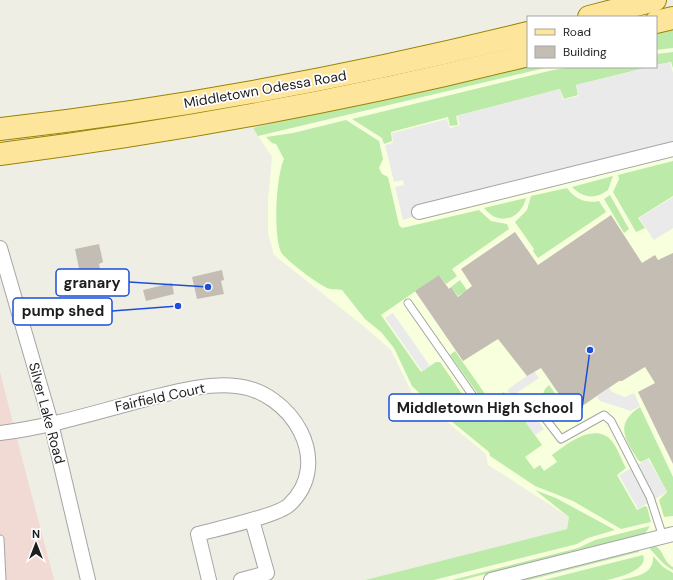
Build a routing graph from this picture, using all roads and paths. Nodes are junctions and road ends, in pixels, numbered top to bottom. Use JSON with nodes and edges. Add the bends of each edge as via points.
{"nodes":[{"id":1,"x":655,"y":0,"type":"edge"},
{"id":2,"x":593,"y":16,"type":"edge"},
{"id":3,"x":527,"y":33,"type":"edge"},
{"id":4,"x":527,"y":55,"type":"edge"},
{"id":5,"x":0,"y":129,"type":"edge"},
{"id":6,"x":673,"y":149,"type":"edge"},
{"id":7,"x":0,"y":154,"type":"edge"},
{"id":8,"x":419,"y":212,"type":"dead end"},
{"id":9,"x":0,"y":248,"type":"edge"},
{"id":10,"x":408,"y":303,"type":"dead end"},
{"id":11,"x":51,"y":423,"type":"junction"},
{"id":12,"x":0,"y":433,"type":"edge"},
{"id":13,"x":252,"y":520,"type":"junction"},
{"id":14,"x":668,"y":535,"type":"edge"},
{"id":15,"x":0,"y":539,"type":"edge"},
{"id":16,"x":2,"y":580,"type":"edge"},
{"id":17,"x":88,"y":580,"type":"edge"},
{"id":18,"x":209,"y":580,"type":"edge"},
{"id":19,"x":241,"y":580,"type":"edge"},
{"id":20,"x":491,"y":580,"type":"edge"}],
"edges":[{"from":1,"to":2,"type":"main road"},
{"from":3,"to":5,"type":"main road","name":"Middletown Odessa Road","via":[[294,85],[138,112]]},
{"from":4,"to":7,"type":"main road","name":"Middletown Odessa Road","via":[[327,102],[153,132]]},
{"from":6,"to":8,"type":"street"},
{"from":9,"to":11,"type":"street","name":"Silver Lake Road"},
{"from":10,"to":14,"type":"lane","via":[[480,406],[492,415],[505,416],[532,401],[561,439],[604,415],[611,421]]},
{"from":11,"to":12,"type":"street","name":"Fairfield Court"},
{"from":11,"to":13,"type":"street","name":"Fairfield Court","via":[[196,387],[236,386],[256,390],[277,403],[294,420],[305,439],[310,458],[307,476],[300,493],[288,506]]},
{"from":11,"to":17,"type":"street","name":"Silver Lake Road"},
{"from":13,"to":18,"type":"street","name":"Fairfield Court","via":[[198,534]]},
{"from":13,"to":19,"type":"street","via":[[267,574]]},
{"from":14,"to":20,"type":"street"},
{"from":15,"to":16,"type":"lane"}]}
